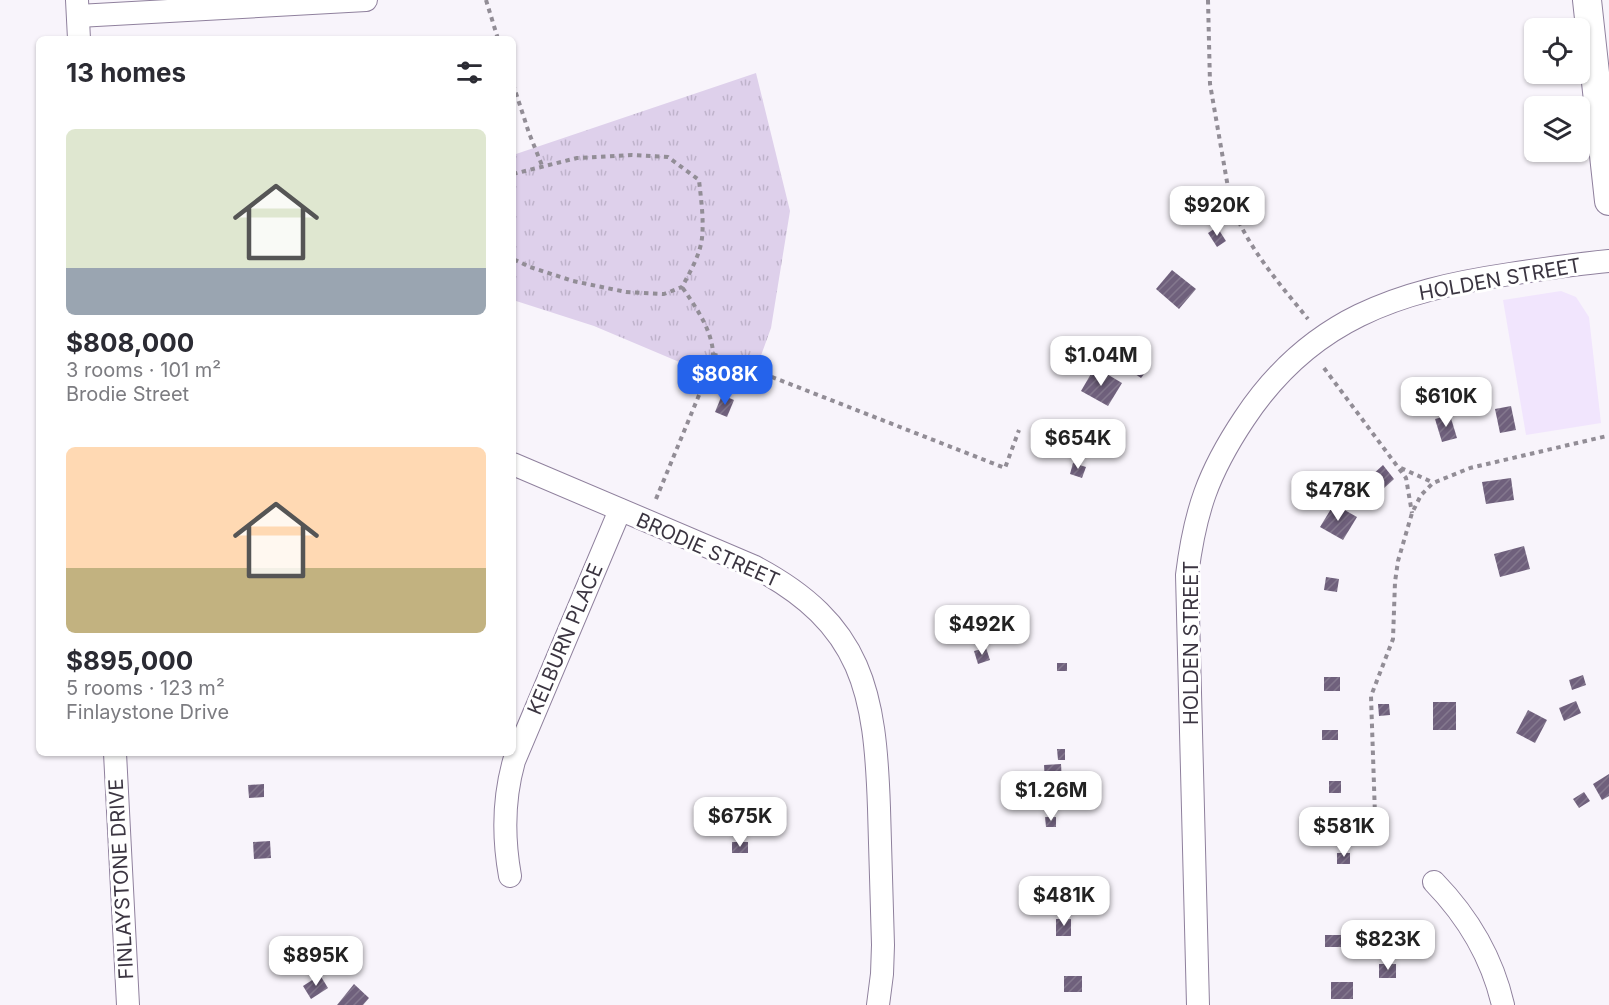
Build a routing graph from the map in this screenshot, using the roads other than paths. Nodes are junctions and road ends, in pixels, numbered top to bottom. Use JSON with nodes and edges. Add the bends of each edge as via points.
{"nodes":[{"id":1,"x":366,"y":0,"type":"edge"},
{"id":2,"x":1587,"y":0,"type":"edge"},
{"id":3,"x":77,"y":8,"type":"edge"},
{"id":4,"x":79,"y":36,"type":"edge"},
{"id":5,"x":1609,"y":201,"type":"edge"},
{"id":6,"x":1609,"y":261,"type":"edge"},
{"id":7,"x":516,"y":465,"type":"edge"},
{"id":8,"x":620,"y":510,"type":"junction"},
{"id":9,"x":115,"y":756,"type":"edge"},
{"id":10,"x":510,"y":876,"type":"dead end"},
{"id":11,"x":1434,"y":882,"type":"dead end"},
{"id":12,"x":128,"y":1005,"type":"edge"},
{"id":13,"x":878,"y":1005,"type":"edge"},
{"id":14,"x":1197,"y":1005,"type":"edge"},
{"id":15,"x":1503,"y":1005,"type":"edge"}],
"edges":[{"from":1,"to":3,"type":"street"},
{"from":2,"to":5,"type":"street"},
{"from":3,"to":4,"type":"street"},
{"from":6,"to":14,"type":"street","name":"HOLDEN STREET","via":[[1441,286],[1384,304],[1339,325],[1321,336],[1275,378],[1236,431],[1212,473],[1198,512],[1187,595]]},
{"from":7,"to":8,"type":"street","name":"BRODIE STREET"},
{"from":8,"to":10,"type":"street","name":"KELBURN PLACE","via":[[508,780],[504,821]]},
{"from":8,"to":13,"type":"street","name":"BRODIE STREET","via":[[753,566],[794,590],[838,634],[859,669],[872,713],[878,763],[883,945]]},
{"from":9,"to":12,"type":"street","name":"FINLAYSTONE DRIVE"},
{"from":11,"to":15,"type":"street","via":[[1463,915],[1485,951]]}]}
